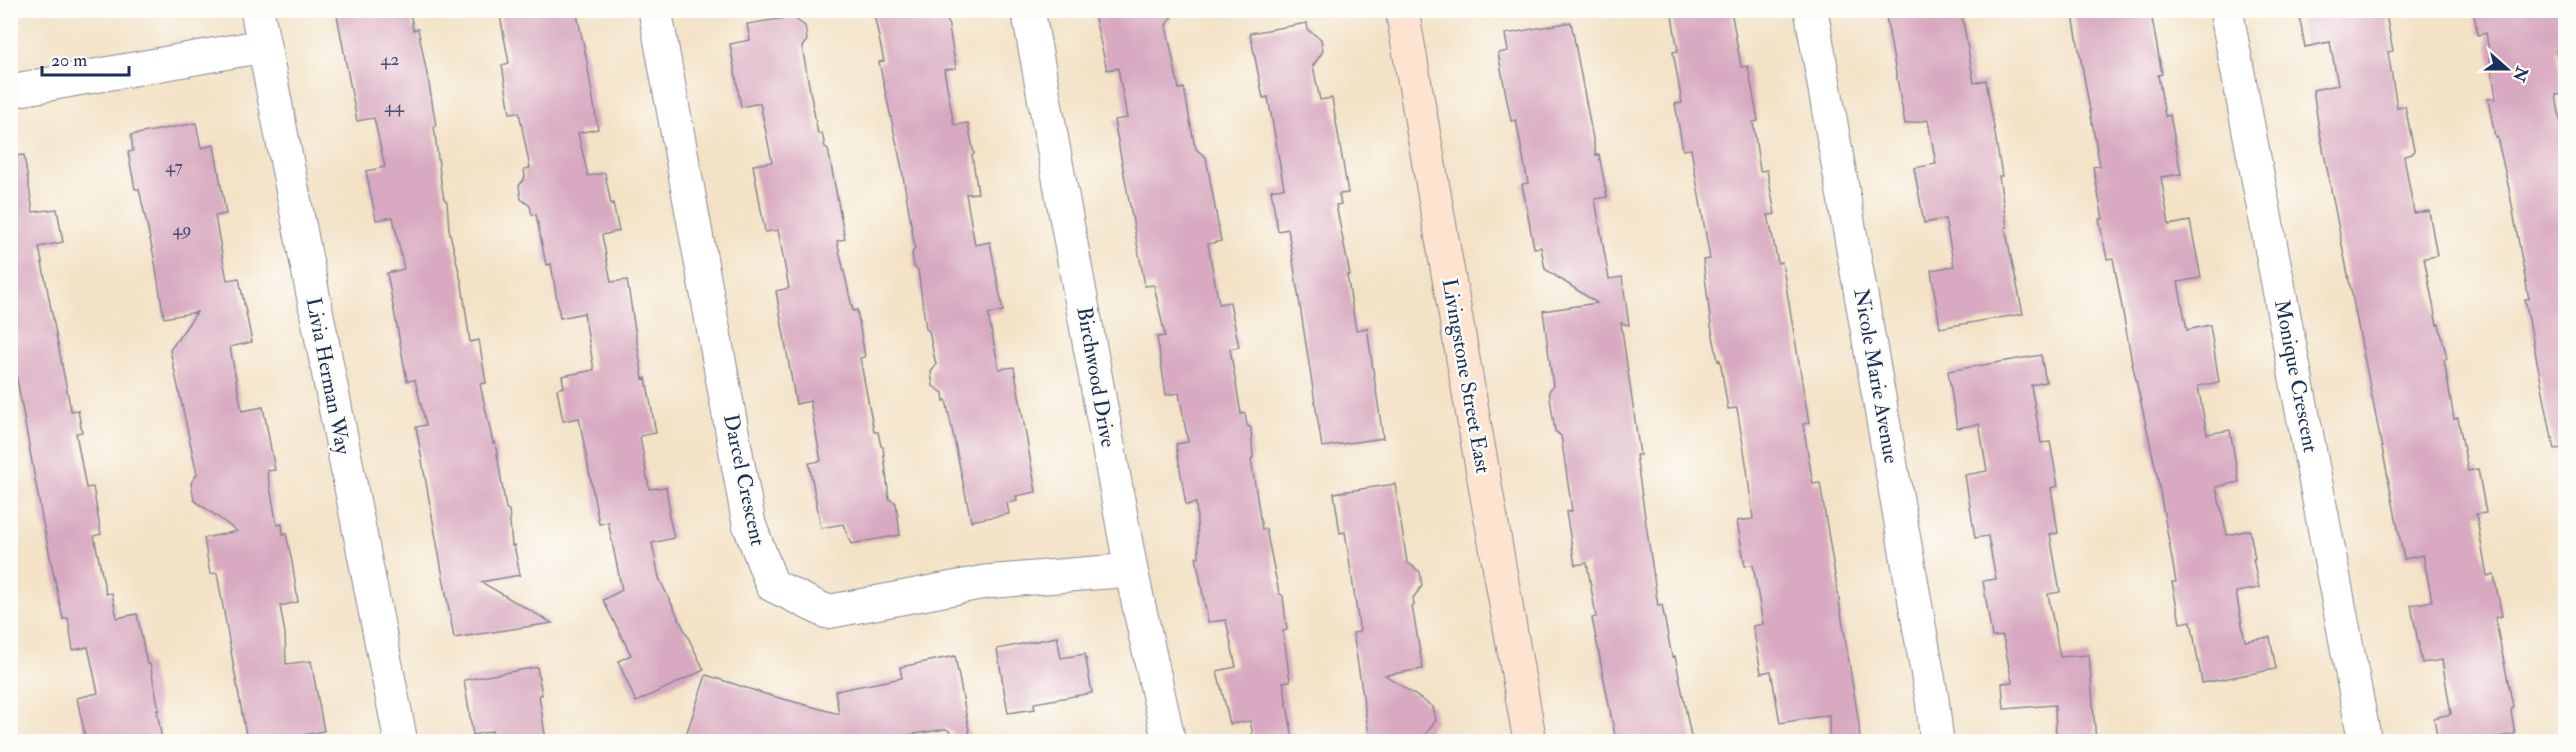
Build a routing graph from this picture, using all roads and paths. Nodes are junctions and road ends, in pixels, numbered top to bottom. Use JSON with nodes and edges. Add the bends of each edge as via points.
{"nodes":[{"id":1,"x":257,"y":10,"type":"edge"},
{"id":2,"x":655,"y":10,"type":"edge"},
{"id":3,"x":1028,"y":10,"type":"edge"},
{"id":4,"x":1402,"y":10,"type":"edge"},
{"id":5,"x":1811,"y":10,"type":"edge"},
{"id":6,"x":2226,"y":10,"type":"edge"},
{"id":7,"x":263,"y":46,"type":"junction"},
{"id":8,"x":10,"y":91,"type":"edge"},
{"id":9,"x":1131,"y":570,"type":"junction"},
{"id":10,"x":401,"y":741,"type":"edge"},
{"id":11,"x":1169,"y":741,"type":"edge"},
{"id":12,"x":1530,"y":741,"type":"edge"},
{"id":13,"x":1937,"y":741,"type":"edge"},
{"id":14,"x":2365,"y":741,"type":"edge"}],
"edges":[{"from":1,"to":7,"type":"street","name":"Livia Herman Way"},
{"from":2,"to":9,"type":"street","name":"Darcel Crescent","via":[[749,524],[772,585],[827,612],[985,582]]},
{"from":3,"to":9,"type":"street","name":"Birchwood Drive"},
{"from":4,"to":12,"type":"street","name":"Livingstone Street East"},
{"from":5,"to":13,"type":"street","name":"Nicole Marie Avenue"},
{"from":6,"to":14,"type":"street","name":"Monique Crescent"},
{"from":7,"to":8,"type":"street"},
{"from":7,"to":10,"type":"street","name":"Livia Herman Way"},
{"from":9,"to":11,"type":"street","name":"Birchwood Drive"}]}
